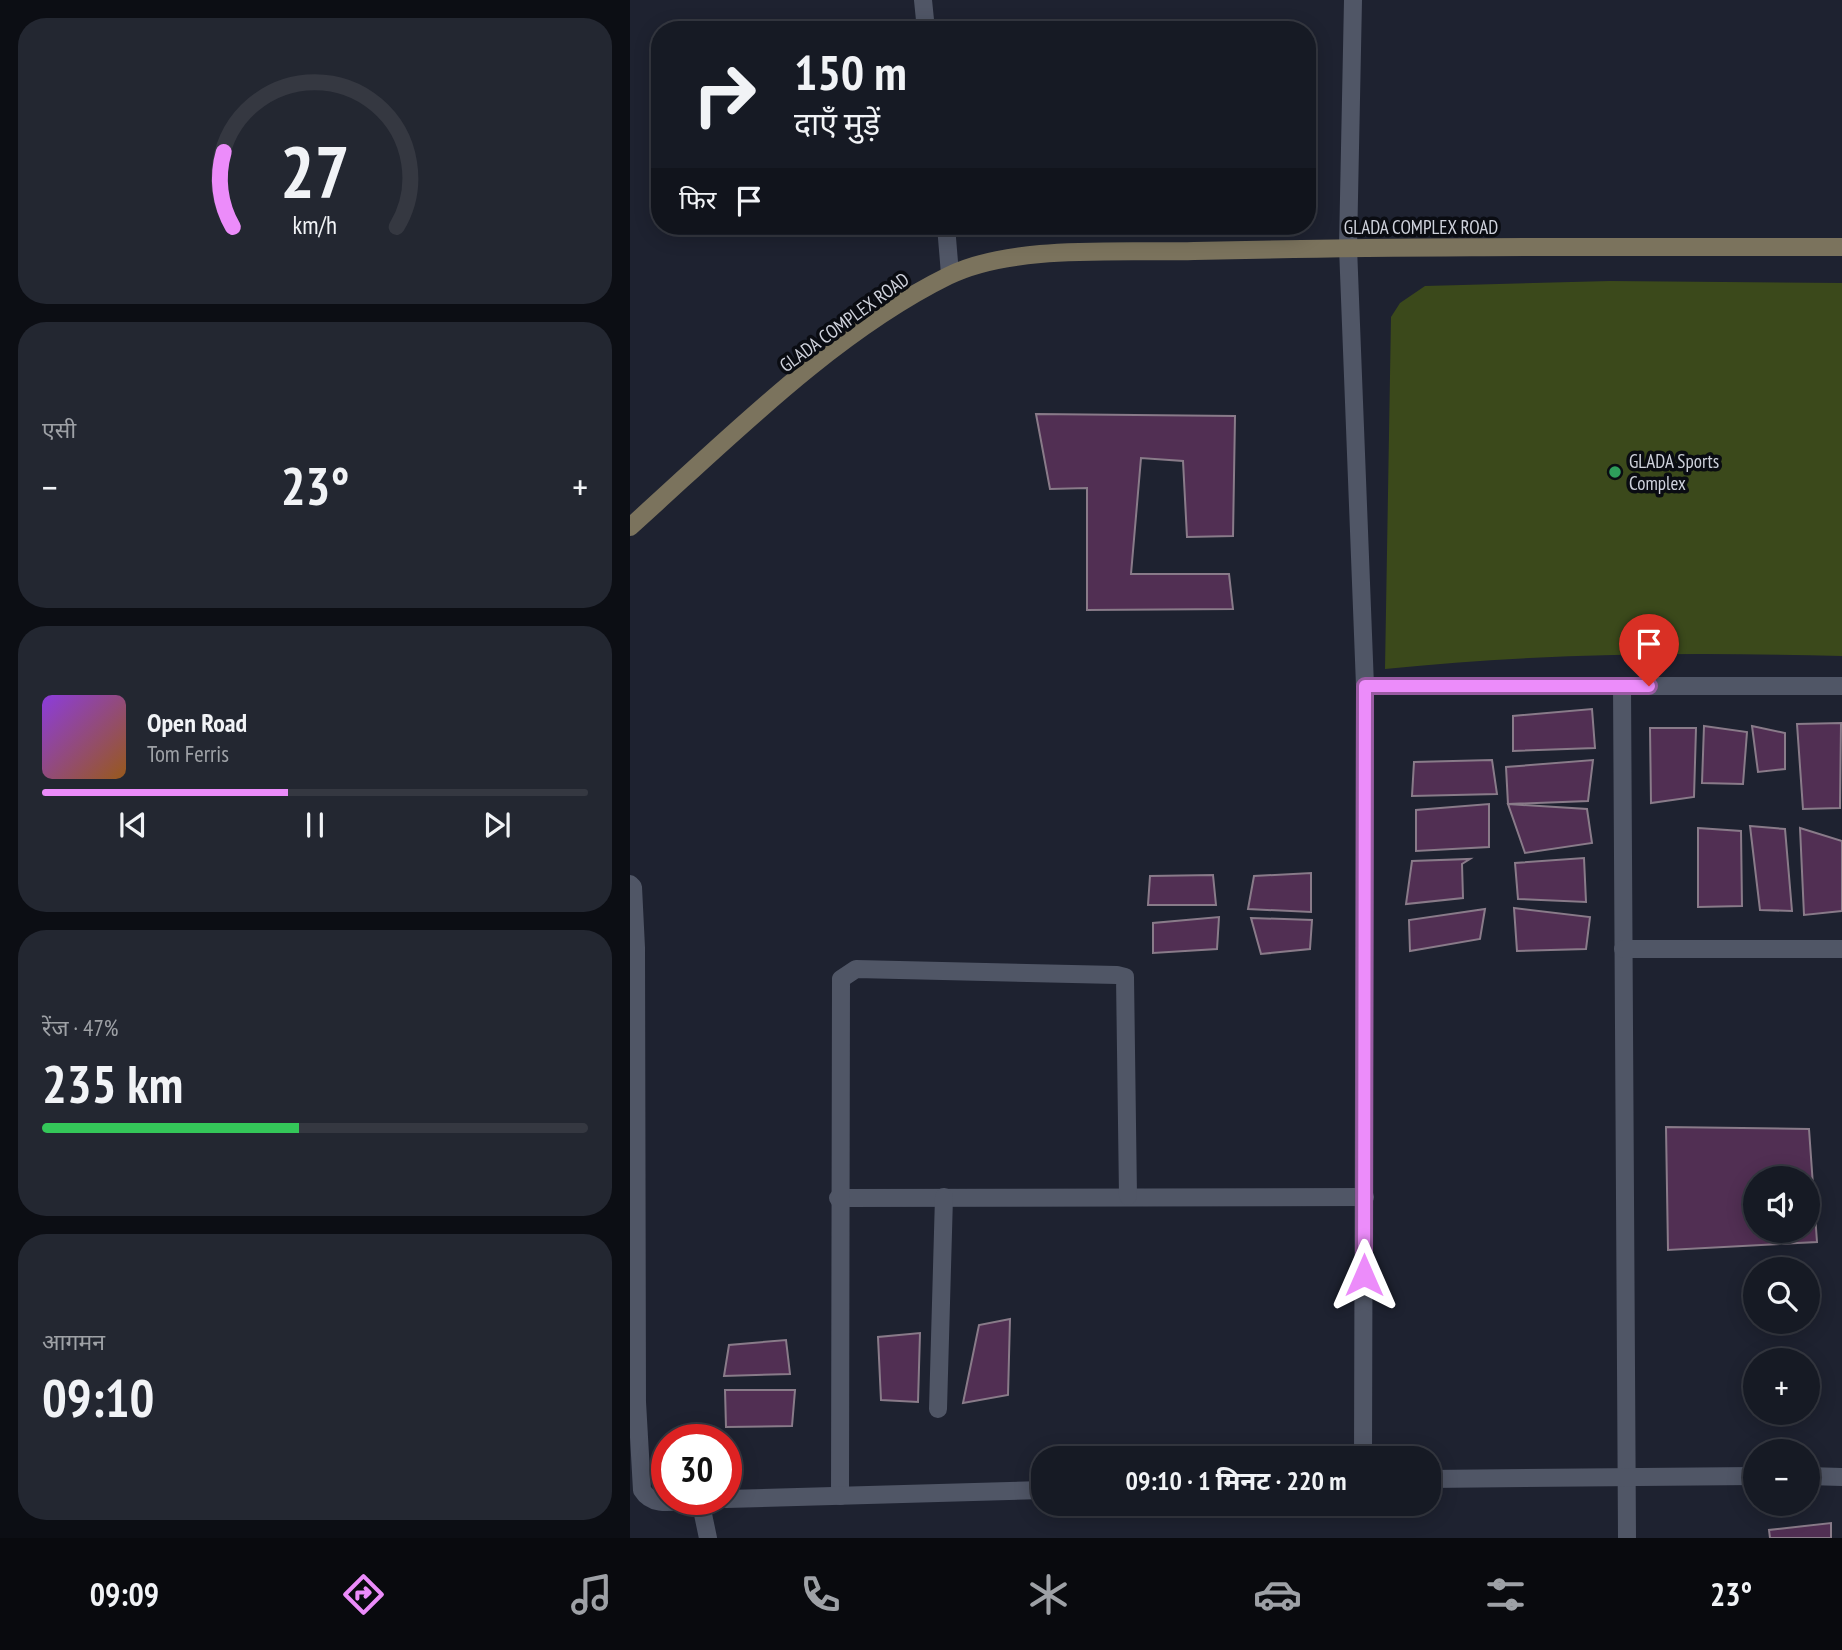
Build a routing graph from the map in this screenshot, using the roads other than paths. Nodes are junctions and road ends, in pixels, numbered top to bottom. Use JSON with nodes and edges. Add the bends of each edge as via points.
{"nodes":[{"id":1,"x":923,"y":0,"type":"edge"},
{"id":2,"x":1353,"y":0,"type":"edge"},
{"id":3,"x":925,"y":21,"type":"edge"},
{"id":4,"x":947,"y":235,"type":"edge"},
{"id":5,"x":1348,"y":247,"type":"junction"},
{"id":6,"x":1842,"y":247,"type":"edge"},
{"id":7,"x":950,"y":274,"type":"junction"},
{"id":8,"x":630,"y":527,"type":"edge"},
{"id":9,"x":1365,"y":686,"type":"junction"},
{"id":10,"x":1622,"y":686,"type":"junction"},
{"id":11,"x":1842,"y":686,"type":"edge"},
{"id":12,"x":630,"y":884,"type":"edge"},
{"id":13,"x":1623,"y":949,"type":"junction"},
{"id":14,"x":1842,"y":949,"type":"edge"},
{"id":15,"x":1128,"y":1196,"type":"junction"},
{"id":16,"x":944,"y":1197,"type":"junction"},
{"id":17,"x":1365,"y":1197,"type":"junction"},
{"id":18,"x":838,"y":1198,"type":"junction"},
{"id":19,"x":634,"y":1288,"type":"edge"},
{"id":20,"x":937,"y":1409,"type":"dead end"},
{"id":21,"x":634,"y":1427,"type":"edge"},
{"id":22,"x":1363,"y":1446,"type":"edge"},
{"id":23,"x":1625,"y":1476,"type":"junction"},
{"id":24,"x":1743,"y":1476,"type":"edge"},
{"id":25,"x":1820,"y":1476,"type":"edge"},
{"id":26,"x":1842,"y":1476,"type":"edge"},
{"id":27,"x":1441,"y":1479,"type":"edge"},
{"id":28,"x":1031,"y":1490,"type":"edge"},
{"id":29,"x":839,"y":1496,"type":"junction"},
{"id":30,"x":742,"y":1499,"type":"edge"},
{"id":31,"x":651,"y":1500,"type":"edge"},
{"id":32,"x":703,"y":1515,"type":"edge"},
{"id":33,"x":708,"y":1538,"type":"edge"},
{"id":34,"x":1627,"y":1538,"type":"edge"}],
"edges":[{"from":1,"to":3,"type":"street"},
{"from":2,"to":5,"type":"street"},
{"from":4,"to":7,"type":"street"},
{"from":5,"to":6,"type":"street","name":"GLADA COMPLEX ROAD"},
{"from":5,"to":7,"type":"street","name":"GLADA COMPLEX ROAD","via":[[1055,254],[994,261]]},
{"from":5,"to":9,"type":"street"},
{"from":7,"to":8,"type":"street","name":"GLADA COMPLEX ROAD","via":[[835,350]]},
{"from":9,"to":10,"type":"street"},
{"from":9,"to":17,"type":"street"},
{"from":10,"to":11,"type":"street"},
{"from":10,"to":13,"type":"street"},
{"from":12,"to":19,"type":"street","via":[[636,948]]},
{"from":13,"to":14,"type":"street"},
{"from":13,"to":23,"type":"street"},
{"from":15,"to":16,"type":"street"},
{"from":15,"to":17,"type":"street"},
{"from":15,"to":18,"type":"street","via":[[1125,978],[856,969],[841,979]]},
{"from":16,"to":18,"type":"street"},
{"from":16,"to":20,"type":"street"},
{"from":17,"to":22,"type":"street"},
{"from":18,"to":29,"type":"street"},
{"from":19,"to":21,"type":"street"},
{"from":21,"to":31,"type":"street","via":[[642,1490]]},
{"from":23,"to":24,"type":"street"},
{"from":23,"to":27,"type":"street"},
{"from":23,"to":34,"type":"street"},
{"from":25,"to":26,"type":"street"},
{"from":28,"to":29,"type":"street"},
{"from":29,"to":30,"type":"street"},
{"from":32,"to":33,"type":"street"}]}
